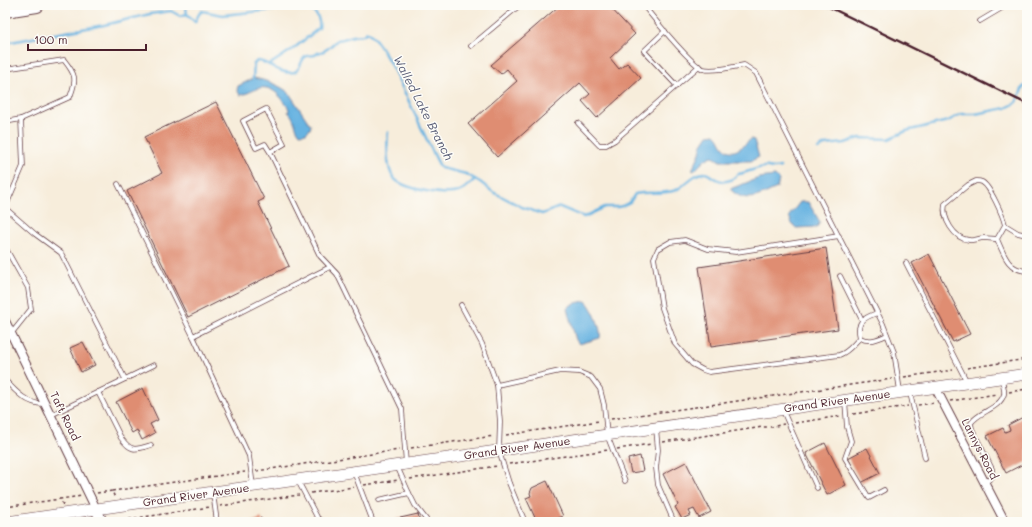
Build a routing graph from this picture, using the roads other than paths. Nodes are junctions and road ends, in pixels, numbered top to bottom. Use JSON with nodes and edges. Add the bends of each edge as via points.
{"nodes":[{"id":1,"x":37,"y":5,"type":"edge"},
{"id":2,"x":520,"y":5,"type":"edge"},
{"id":3,"x":643,"y":5,"type":"edge"},
{"id":4,"x":1007,"y":5,"type":"edge"},
{"id":5,"x":5,"y":10,"type":"edge"},
{"id":6,"x":980,"y":21,"type":"dead end"},
{"id":7,"x":666,"y":31,"type":"junction"},
{"id":8,"x":471,"y":46,"type":"dead end"},
{"id":9,"x":699,"y":66,"type":"junction"},
{"id":10,"x":5,"y":69,"type":"edge"},
{"id":11,"x":676,"y":86,"type":"junction"},
{"id":12,"x":21,"y":119,"type":"junction"},
{"id":13,"x":5,"y":122,"type":"edge"},
{"id":14,"x":578,"y":123,"type":"dead end"},
{"id":15,"x":270,"y":152,"type":"junction"},
{"id":16,"x":118,"y":184,"type":"dead end"},
{"id":17,"x":5,"y":208,"type":"edge"},
{"id":18,"x":1005,"y":225,"type":"junction"},
{"id":19,"x":1027,"y":235,"type":"edge"},
{"id":20,"x":839,"y":236,"type":"junction"},
{"id":21,"x":997,"y":239,"type":"junction"},
{"id":22,"x":5,"y":247,"type":"edge"},
{"id":23,"x":906,"y":263,"type":"dead end"},
{"id":24,"x":330,"y":267,"type":"junction"},
{"id":25,"x":1027,"y":271,"type":"edge"},
{"id":26,"x":840,"y":276,"type":"dead end"},
{"id":27,"x":461,"y":305,"type":"dead end"},
{"id":28,"x":877,"y":313,"type":"junction"},
{"id":29,"x":862,"y":320,"type":"junction"},
{"id":30,"x":5,"y":321,"type":"edge"},
{"id":31,"x":11,"y":334,"type":"junction"},
{"id":32,"x":887,"y":335,"type":"junction"},
{"id":33,"x":193,"y":336,"type":"junction"},
{"id":34,"x":860,"y":338,"type":"junction"},
{"id":35,"x":154,"y":365,"type":"dead end"},
{"id":36,"x":1027,"y":374,"type":"edge"},
{"id":37,"x":1002,"y":378,"type":"junction"},
{"id":38,"x":124,"y":379,"type":"junction"},
{"id":39,"x":5,"y":380,"type":"edge"},
{"id":40,"x":968,"y":382,"type":"junction"},
{"id":41,"x":497,"y":385,"type":"junction"},
{"id":42,"x":935,"y":387,"type":"junction"},
{"id":43,"x":905,"y":391,"type":"junction"},
{"id":44,"x":98,"y":392,"type":"junction"},
{"id":45,"x":845,"y":400,"type":"junction"},
{"id":46,"x":45,"y":404,"type":"junction"},
{"id":47,"x":782,"y":409,"type":"junction"},
{"id":48,"x":51,"y":415,"type":"junction"},
{"id":49,"x":656,"y":428,"type":"junction"},
{"id":50,"x":607,"y":435,"type":"junction"},
{"id":51,"x":151,"y":445,"type":"dead end"},
{"id":52,"x":499,"y":450,"type":"junction"},
{"id":53,"x":925,"y":458,"type":"dead end"},
{"id":54,"x":402,"y":465,"type":"junction"},
{"id":55,"x":353,"y":472,"type":"junction"},
{"id":56,"x":297,"y":480,"type":"junction"},
{"id":57,"x":624,"y":481,"type":"dead end"},
{"id":58,"x":985,"y":484,"type":"junction"},
{"id":59,"x":253,"y":486,"type":"junction"},
{"id":60,"x":817,"y":488,"type":"dead end"},
{"id":61,"x":884,"y":490,"type":"dead end"},
{"id":62,"x":213,"y":492,"type":"junction"},
{"id":63,"x":409,"y":493,"type":"junction"},
{"id":64,"x":379,"y":500,"type":"dead end"},
{"id":65,"x":96,"y":510,"type":"junction"},
{"id":66,"x":7,"y":522,"type":"edge"},
{"id":67,"x":102,"y":522,"type":"edge"},
{"id":68,"x":217,"y":522,"type":"edge"},
{"id":69,"x":321,"y":522,"type":"edge"},
{"id":70,"x":373,"y":522,"type":"edge"},
{"id":71,"x":428,"y":522,"type":"edge"},
{"id":72,"x":525,"y":522,"type":"edge"},
{"id":73,"x":674,"y":522,"type":"edge"},
{"id":74,"x":1005,"y":522,"type":"edge"}],
"edges":[{"from":1,"to":5,"type":"highway"},
{"from":2,"to":8,"type":"lane"},
{"from":3,"to":7,"type":"lane"},
{"from":4,"to":6,"type":"lane"},
{"from":7,"to":9,"type":"lane"},
{"from":7,"to":11,"type":"lane","via":[[644,51]]},
{"from":9,"to":11,"type":"lane"},
{"from":9,"to":20,"type":"lane","via":[[711,70],[744,65],[756,73]]},
{"from":10,"to":12,"type":"lane","via":[[64,60],[72,70],[75,83],[70,97]]},
{"from":11,"to":14,"type":"lane","via":[[606,145],[599,145]]},
{"from":12,"to":13,"type":"lane"},
{"from":12,"to":17,"type":"lane","via":[[23,166]]},
{"from":15,"to":15,"type":"lane","via":[[284,144],[266,109],[243,121],[256,148],[265,144]]},
{"from":15,"to":24,"type":"lane","via":[[320,256]]},
{"from":16,"to":33,"type":"lane"},
{"from":17,"to":38,"type":"lane","via":[[62,253]]},
{"from":18,"to":19,"type":"lane"},
{"from":18,"to":21,"type":"lane"},
{"from":18,"to":21,"type":"lane","via":[[1001,212],[982,182],[972,182],[944,204],[944,214],[955,233],[971,241]]},
{"from":20,"to":28,"type":"lane"},
{"from":20,"to":34,"type":"lane","via":[[736,252],[708,249],[685,240],[670,242],[658,249],[654,258],[662,308],[675,344],[692,364],[709,372],[839,355],[846,353]]},
{"from":21,"to":25,"type":"lane","via":[[1011,266]]},
{"from":22,"to":31,"type":"lane","via":[[28,288],[31,309]]},
{"from":23,"to":40,"type":"lane"},
{"from":24,"to":33,"type":"lane"},
{"from":24,"to":54,"type":"lane","via":[[337,274],[402,409],[405,449]]},
{"from":26,"to":29,"type":"lane"},
{"from":27,"to":41,"type":"lane","via":[[482,344]]},
{"from":28,"to":29,"type":"lane"},
{"from":28,"to":32,"type":"lane"},
{"from":29,"to":34,"type":"lane","via":[[858,330]]},
{"from":30,"to":31,"type":"street","name":"Taft Road"},
{"from":31,"to":46,"type":"street","name":"Taft Road"},
{"from":32,"to":34,"type":"lane","via":[[877,340],[866,341]]},
{"from":32,"to":43,"type":"lane","via":[[894,352],[898,378]]},
{"from":33,"to":59,"type":"lane","via":[[249,456]]},
{"from":35,"to":38,"type":"lane"},
{"from":36,"to":37,"type":"main road","name":"Grand River Avenue"},
{"from":37,"to":40,"type":"main road","name":"Grand River Avenue"},
{"from":37,"to":58,"type":"lane","via":[[1004,393],[1000,402],[971,423],[992,469],[992,477]]},
{"from":38,"to":44,"type":"lane"},
{"from":39,"to":46,"type":"lane","via":[[29,402]]},
{"from":40,"to":42,"type":"main road","name":"Grand River Avenue"},
{"from":41,"to":50,"type":"lane","via":[[560,371],[579,372],[591,377],[600,388]]},
{"from":41,"to":52,"type":"lane"},
{"from":42,"to":43,"type":"main road","name":"Grand River Avenue"},
{"from":42,"to":58,"type":"street","name":"Lannys Road"},
{"from":43,"to":45,"type":"main road","name":"Grand River Avenue"},
{"from":43,"to":53,"type":"lane"},
{"from":44,"to":48,"type":"lane"},
{"from":44,"to":51,"type":"lane","via":[[125,444],[138,449]]},
{"from":45,"to":47,"type":"main road","name":"Grand River Avenue"},
{"from":45,"to":61,"type":"lane","via":[[847,427],[852,441],[845,458],[869,498]]},
{"from":46,"to":48,"type":"street","name":"Taft Road"},
{"from":47,"to":49,"type":"main road","name":"Grand River Avenue"},
{"from":47,"to":60,"type":"lane"},
{"from":48,"to":65,"type":"street","name":"Taft Road"},
{"from":49,"to":50,"type":"main road","name":"Grand River Avenue"},
{"from":49,"to":73,"type":"lane","via":[[658,485]]},
{"from":50,"to":52,"type":"main road","name":"Grand River Avenue"},
{"from":50,"to":57,"type":"lane"},
{"from":52,"to":54,"type":"main road","name":"Grand River Avenue"},
{"from":52,"to":72,"type":"lane"},
{"from":54,"to":55,"type":"main road","name":"Grand River Avenue"},
{"from":54,"to":63,"type":"lane","via":[[403,480]]},
{"from":55,"to":56,"type":"main road","name":"Grand River Avenue"},
{"from":55,"to":70,"type":"lane"},
{"from":56,"to":59,"type":"main road","name":"Grand River Avenue"},
{"from":56,"to":69,"type":"lane"},
{"from":58,"to":74,"type":"street","name":"Lannys Road"},
{"from":59,"to":62,"type":"main road","name":"Grand River Avenue"},
{"from":62,"to":65,"type":"main road","name":"Grand River Avenue"},
{"from":62,"to":68,"type":"lane"},
{"from":63,"to":64,"type":"lane"},
{"from":63,"to":71,"type":"lane"},
{"from":65,"to":66,"type":"main road","name":"Grand River Avenue"},
{"from":65,"to":67,"type":"street","name":"Taft Road"}]}
